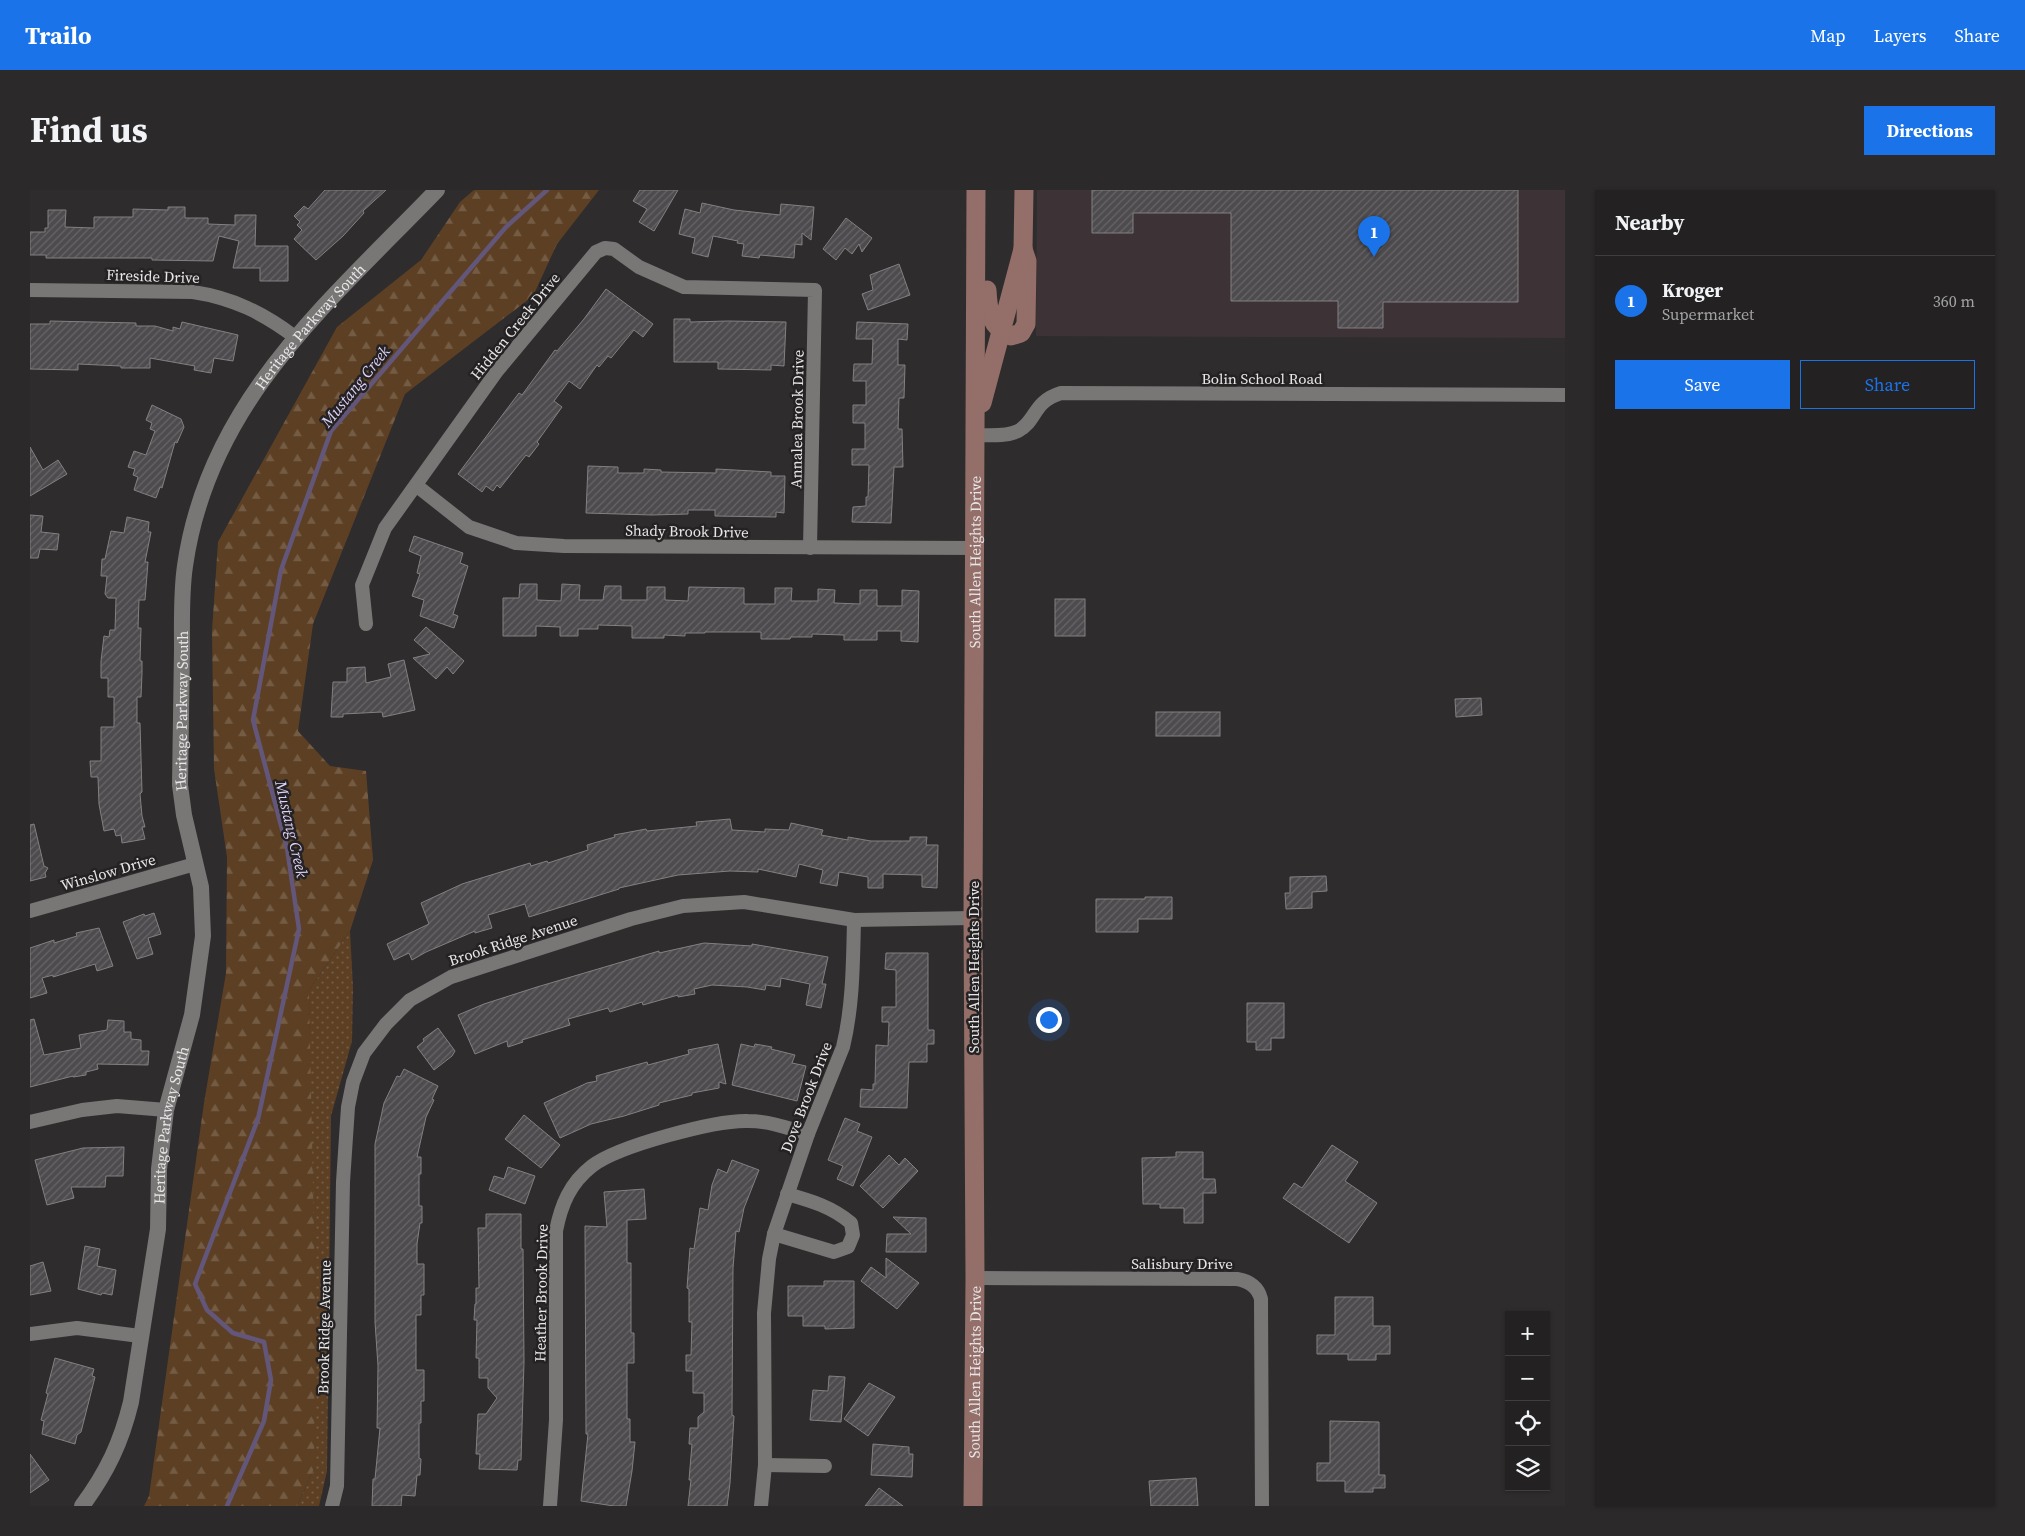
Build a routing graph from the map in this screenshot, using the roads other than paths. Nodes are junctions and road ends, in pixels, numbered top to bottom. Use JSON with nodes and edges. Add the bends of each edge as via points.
{"nodes":[{"id":1,"x":437,"y":190,"type":"edge"},
{"id":2,"x":1024,"y":190,"type":"edge"},
{"id":3,"x":976,"y":193,"type":"edge"},
{"id":4,"x":30,"y":290,"type":"edge"},
{"id":5,"x":815,"y":290,"type":"joint"},
{"id":6,"x":1001,"y":331,"type":"junction"},
{"id":7,"x":295,"y":337,"type":"junction"},
{"id":8,"x":1565,"y":395,"type":"edge"},
{"id":9,"x":975,"y":432,"type":"junction"},
{"id":10,"x":417,"y":486,"type":"junction"},
{"id":11,"x":810,"y":548,"type":"junction"},
{"id":12,"x":974,"y":548,"type":"junction"},
{"id":13,"x":366,"y":624,"type":"dead end"},
{"id":14,"x":195,"y":864,"type":"junction"},
{"id":15,"x":30,"y":911,"type":"edge"},
{"id":16,"x":973,"y":918,"type":"junction"},
{"id":17,"x":854,"y":920,"type":"junction"},
{"id":18,"x":166,"y":1110,"type":"junction"},
{"id":19,"x":30,"y":1122,"type":"edge"},
{"id":20,"x":808,"y":1134,"type":"junction"},
{"id":21,"x":788,"y":1194,"type":"junction"},
{"id":22,"x":774,"y":1234,"type":"junction"},
{"id":23,"x":975,"y":1278,"type":"junction"},
{"id":24,"x":30,"y":1334,"type":"edge"},
{"id":25,"x":140,"y":1336,"type":"junction"},
{"id":26,"x":765,"y":1464,"type":"junction"},
{"id":27,"x":825,"y":1466,"type":"dead end"},
{"id":28,"x":82,"y":1506,"type":"edge"},
{"id":29,"x":332,"y":1506,"type":"edge"},
{"id":30,"x":550,"y":1506,"type":"edge"},
{"id":31,"x":761,"y":1506,"type":"edge"},
{"id":32,"x":973,"y":1506,"type":"edge"},
{"id":33,"x":1262,"y":1506,"type":"edge"}],
"edges":[{"from":1,"to":7,"type":"street","name":"Heritage Parkway South"},
{"from":2,"to":6,"type":"main road","name":"South Allen Heights Drive","via":[[1023,249]]},
{"from":3,"to":6,"type":"main road","via":[[985,225],[988,311]]},
{"from":3,"to":9,"type":"main road","name":"South Allen Heights Drive"},
{"from":4,"to":7,"type":"street","name":"Fireside Drive","via":[[212,295],[231,300],[272,320]]},
{"from":5,"to":10,"type":"street","name":"Hidden Creek Drive","via":[[684,287],[639,267],[610,247],[600,249],[497,371]]},
{"from":5,"to":11,"type":"street","name":"Annalea Brook Drive"},
{"from":6,"to":9,"type":"main road","name":"South Allen Heights Drive"},
{"from":7,"to":14,"type":"street","name":"Heritage Parkway South","via":[[243,407],[219,451],[191,530],[185,567],[180,785]]},
{"from":8,"to":9,"type":"street","name":"Bolin School Road","via":[[1061,394],[1042,402],[1018,431]]},
{"from":9,"to":12,"type":"main road","name":"South Allen Heights Drive"},
{"from":10,"to":11,"type":"street","name":"Shady Brook Drive","via":[[469,527],[516,543]]},
{"from":10,"to":13,"type":"street","name":"Hidden Creek Drive","via":[[385,528],[362,585]]},
{"from":11,"to":12,"type":"street","name":"Shady Brook Drive"},
{"from":12,"to":16,"type":"main road","name":"South Allen Heights Drive"},
{"from":14,"to":15,"type":"street","name":"Winslow Drive"},
{"from":14,"to":18,"type":"street","name":"Heritage Parkway South","via":[[201,887],[203,936],[192,1016]]},
{"from":16,"to":17,"type":"street","name":"Brook Ridge Avenue"},
{"from":16,"to":23,"type":"main road","name":"South Allen Heights Drive"},
{"from":17,"to":20,"type":"street","name":"Dove Brook Drive","via":[[846,1034]]},
{"from":17,"to":29,"type":"street","name":"Brook Ridge Avenue","via":[[744,902],[683,906],[630,919],[451,977],[410,1000],[386,1024],[364,1053],[348,1107],[343,1182],[338,1476]]},
{"from":18,"to":19,"type":"street","via":[[117,1106]]},
{"from":18,"to":25,"type":"street","name":"Heritage Parkway South","via":[[159,1169],[158,1229]]},
{"from":20,"to":21,"type":"street","name":"Dove Brook Drive"},
{"from":20,"to":30,"type":"street","name":"Heather Brook Drive","via":[[776,1124],[751,1121],[690,1130],[652,1141],[592,1166],[565,1197],[556,1231],[556,1420]]},
{"from":21,"to":22,"type":"street","name":"Dove Brook Drive"},
{"from":21,"to":22,"type":"street","via":[[822,1203],[851,1223],[853,1235],[848,1247],[834,1252]]},
{"from":22,"to":26,"type":"street","name":"Dove Brook Drive","via":[[764,1313]]},
{"from":23,"to":32,"type":"main road","name":"South Allen Heights Drive"},
{"from":23,"to":33,"type":"street","name":"Salisbury Drive","via":[[1237,1279],[1251,1283],[1261,1299]]},
{"from":24,"to":25,"type":"street","via":[[77,1328]]},
{"from":25,"to":28,"type":"street","name":"Heritage Parkway South","via":[[125,1428],[102,1478]]},
{"from":26,"to":27,"type":"street"},
{"from":26,"to":31,"type":"street","name":"Dove Brook Drive"}]}
